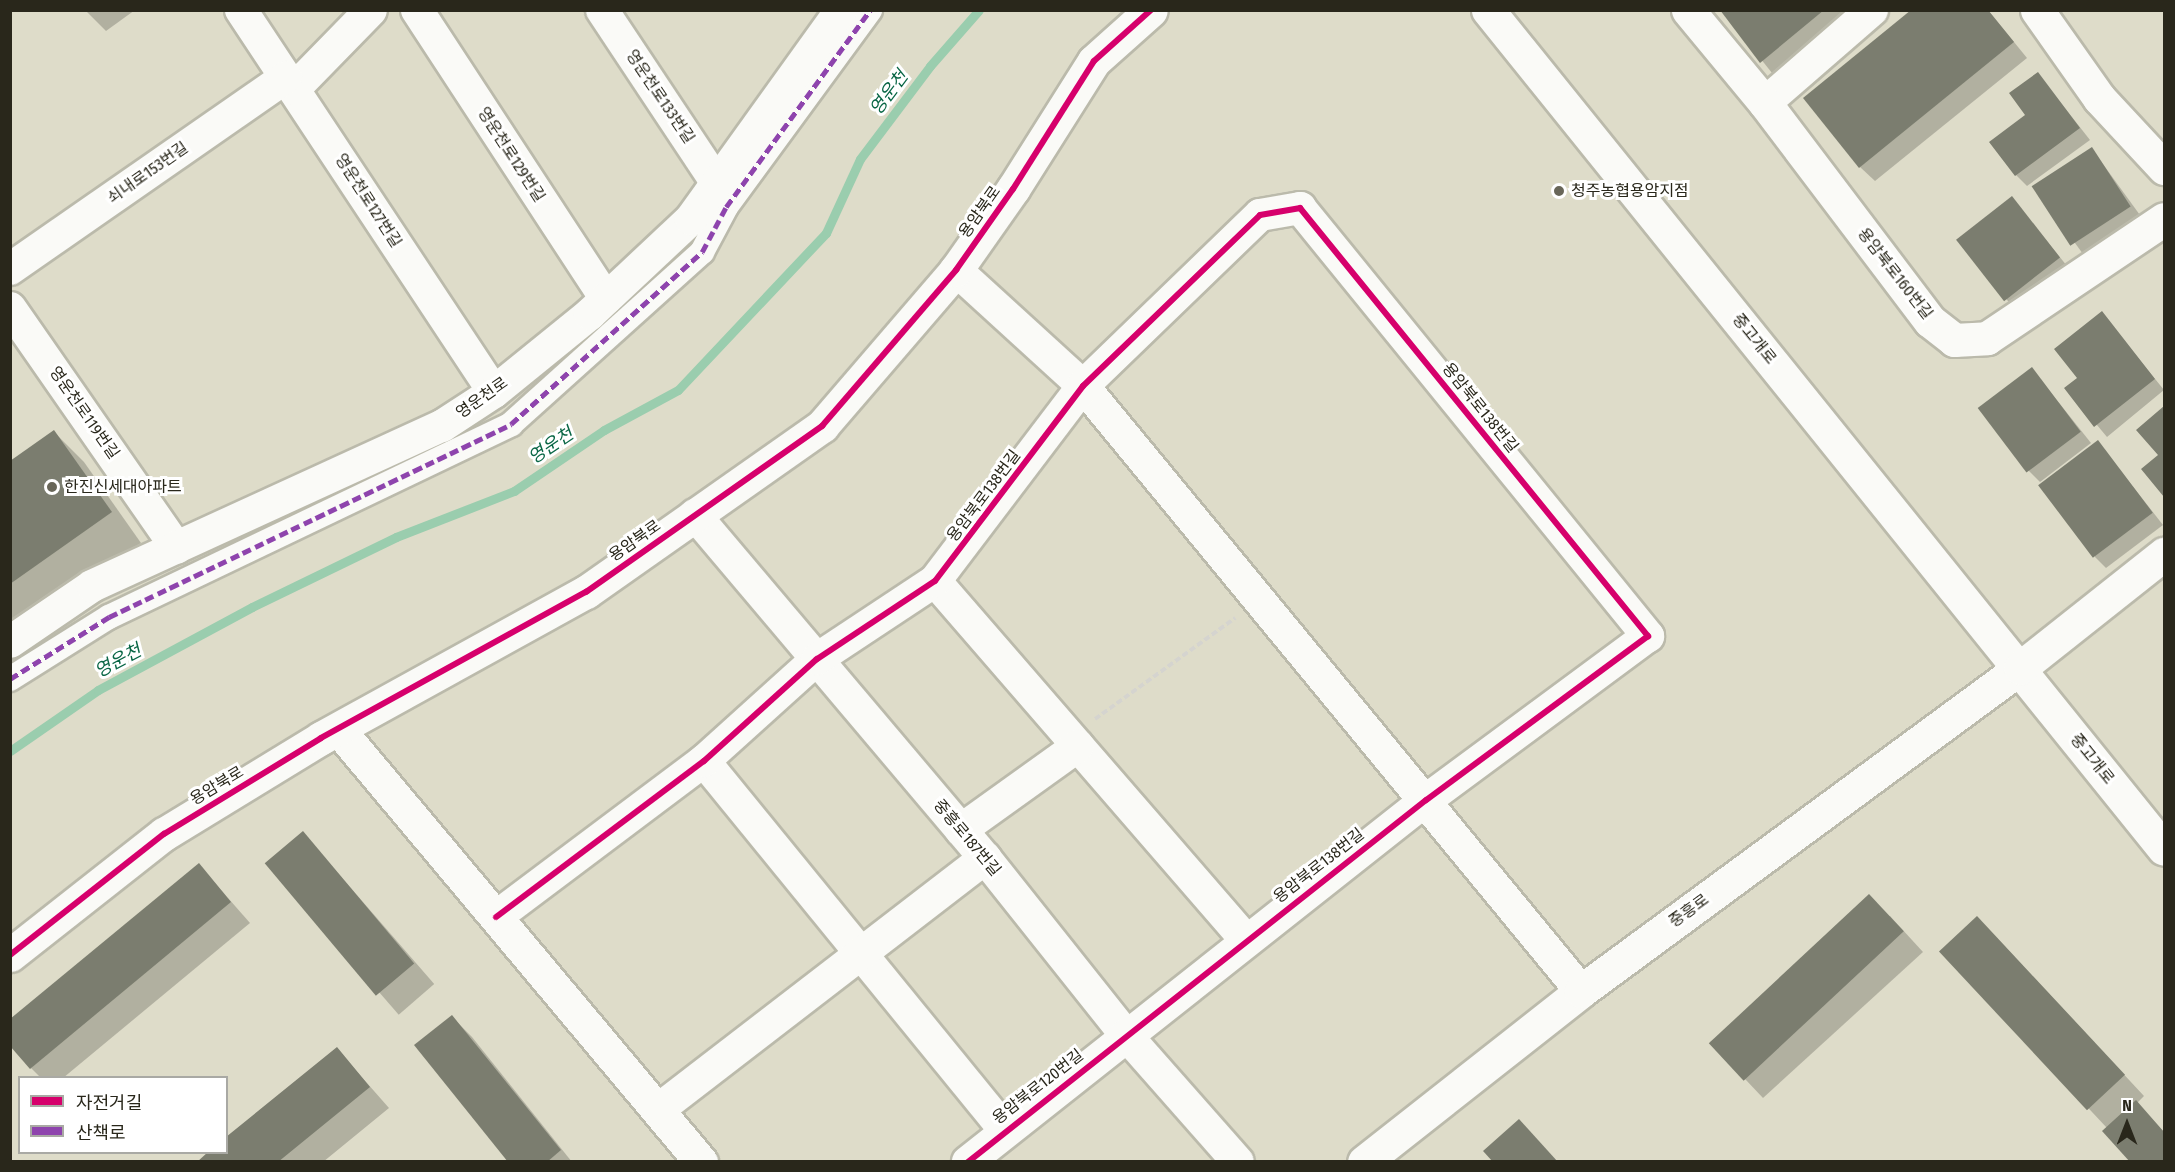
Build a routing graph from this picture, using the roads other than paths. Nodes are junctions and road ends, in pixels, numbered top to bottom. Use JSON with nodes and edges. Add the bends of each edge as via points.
{"nodes":[{"id":1,"x":241,"y":10,"type":"edge"},
{"id":2,"x":370,"y":10,"type":"edge"},
{"id":3,"x":417,"y":10,"type":"edge"},
{"id":4,"x":603,"y":10,"type":"edge"},
{"id":5,"x":870,"y":10,"type":"edge"},
{"id":6,"x":1151,"y":10,"type":"edge"},
{"id":7,"x":1488,"y":10,"type":"edge"},
{"id":8,"x":1688,"y":10,"type":"edge"},
{"id":9,"x":1872,"y":10,"type":"edge"},
{"id":10,"x":2037,"y":10,"type":"edge"},
{"id":11,"x":838,"y":12,"type":"edge"},
{"id":12,"x":290,"y":83,"type":"junction"},
{"id":13,"x":1765,"y":103,"type":"junction"},
{"id":14,"x":2164,"y":168,"type":"edge"},
{"id":15,"x":717,"y":183,"type":"junction"},
{"id":16,"x":2164,"y":219,"type":"edge"},
{"id":17,"x":10,"y":269,"type":"edge"},
{"id":18,"x":956,"y":270,"type":"junction"},
{"id":19,"x":606,"y":299,"type":"junction"},
{"id":20,"x":10,"y":308,"type":"edge"},
{"id":21,"x":1083,"y":386,"type":"junction"},
{"id":22,"x":494,"y":392,"type":"junction"},
{"id":23,"x":695,"y":515,"type":"junction"},
{"id":24,"x":177,"y":548,"type":"junction"},
{"id":25,"x":2164,"y":554,"type":"edge"},
{"id":26,"x":935,"y":581,"type":"junction"},
{"id":27,"x":10,"y":642,"type":"edge"},
{"id":28,"x":817,"y":659,"type":"junction"},
{"id":29,"x":2020,"y":668,"type":"junction"},
{"id":30,"x":10,"y":679,"type":"edge"},
{"id":31,"x":339,"y":730,"type":"junction"},
{"id":32,"x":1074,"y":741,"type":"junction"},
{"id":33,"x":704,"y":761,"type":"junction"},
{"id":34,"x":1425,"y":800,"type":"junction"},
{"id":35,"x":961,"y":830,"type":"junction"},
{"id":36,"x":2164,"y":849,"type":"edge"},
{"id":37,"x":984,"y":858,"type":"junction"},
{"id":38,"x":496,"y":917,"type":"junction"},
{"id":39,"x":1246,"y":940,"type":"junction"},
{"id":40,"x":861,"y":953,"type":"junction"},
{"id":41,"x":10,"y":955,"type":"edge"},
{"id":42,"x":1581,"y":991,"type":"junction"},
{"id":43,"x":1125,"y":1035,"type":"junction"},
{"id":44,"x":658,"y":1110,"type":"junction"},
{"id":45,"x":1005,"y":1130,"type":"junction"},
{"id":46,"x":701,"y":1161,"type":"edge"},
{"id":47,"x":968,"y":1161,"type":"edge"},
{"id":48,"x":1238,"y":1161,"type":"edge"},
{"id":49,"x":1365,"y":1161,"type":"edge"}],
"edges":[{"from":1,"to":12,"type":"street","name":"영운천로127번길"},
{"from":2,"to":12,"type":"street","name":"쇠내로153번길"},
{"from":3,"to":19,"type":"street","name":"영운천로129번길"},
{"from":4,"to":15,"type":"street","name":"영운천로133번길"},
{"from":5,"to":30,"type":"street","via":[[726,207],[702,252],[511,424],[109,617]]},
{"from":6,"to":18,"type":"street","name":"용암북로","via":[[1094,61]]},
{"from":7,"to":29,"type":"street","name":"중고개로"},
{"from":8,"to":13,"type":"street","name":"용암북로160번길"},
{"from":9,"to":13,"type":"street"},
{"from":10,"to":14,"type":"street","via":[[2099,98]]},
{"from":11,"to":15,"type":"street","name":"영운천로"},
{"from":12,"to":17,"type":"street","name":"쇠내로153번길"},
{"from":12,"to":22,"type":"street","name":"영운천로127번길"},
{"from":13,"to":16,"type":"street","name":"용암북로160번길","via":[[1930,321],[1954,340],[1987,338]]},
{"from":15,"to":19,"type":"street","name":"영운천로","via":[[692,219]]},
{"from":18,"to":21,"type":"street"},
{"from":18,"to":23,"type":"street","name":"용암북로","via":[[822,426]]},
{"from":19,"to":22,"type":"street","name":"영운천로"},
{"from":20,"to":24,"type":"street","name":"영운천로119번길"},
{"from":21,"to":26,"type":"street","name":"용암북로138번길"},
{"from":21,"to":34,"type":"street"},
{"from":21,"to":34,"type":"street","name":"용암북로138번길","via":[[1260,215],[1300,208],[1648,636]]},
{"from":22,"to":24,"type":"street","name":"영운천로","via":[[442,426]]},
{"from":23,"to":28,"type":"street","name":"중흥로187번길"},
{"from":23,"to":31,"type":"street","name":"용암북로","via":[[586,592]]},
{"from":24,"to":27,"type":"street","name":"영운천로","via":[[92,586]]},
{"from":25,"to":29,"type":"street"},
{"from":26,"to":28,"type":"street","name":"용암북로138번길"},
{"from":26,"to":32,"type":"street"},
{"from":28,"to":33,"type":"street","name":"용암북로138번길"},
{"from":28,"to":35,"type":"street","name":"중흥로187번길"},
{"from":29,"to":36,"type":"street","name":"중고개로"},
{"from":29,"to":42,"type":"street","name":"중흥로"},
{"from":31,"to":38,"type":"street"},
{"from":31,"to":41,"type":"street","name":"용암북로","via":[[164,834]]},
{"from":32,"to":35,"type":"street"},
{"from":32,"to":39,"type":"street"},
{"from":33,"to":38,"type":"street","name":"용암북로138번길"},
{"from":33,"to":40,"type":"street"},
{"from":34,"to":39,"type":"street","name":"용암북로138번길"},
{"from":34,"to":42,"type":"street"},
{"from":35,"to":37,"type":"street","name":"중흥로187번길"},
{"from":37,"to":40,"type":"street"},
{"from":37,"to":43,"type":"street","name":"중흥로187번길"},
{"from":38,"to":44,"type":"street"},
{"from":39,"to":43,"type":"street","name":"용암북로138번길"},
{"from":40,"to":44,"type":"street"},
{"from":40,"to":45,"type":"street"},
{"from":42,"to":49,"type":"street","name":"중흥로"},
{"from":43,"to":45,"type":"street","name":"용암북로120번길"},
{"from":43,"to":48,"type":"street","name":"중흥로187번길"},
{"from":44,"to":46,"type":"street"},
{"from":45,"to":47,"type":"street","name":"용암북로120번길"}]}
